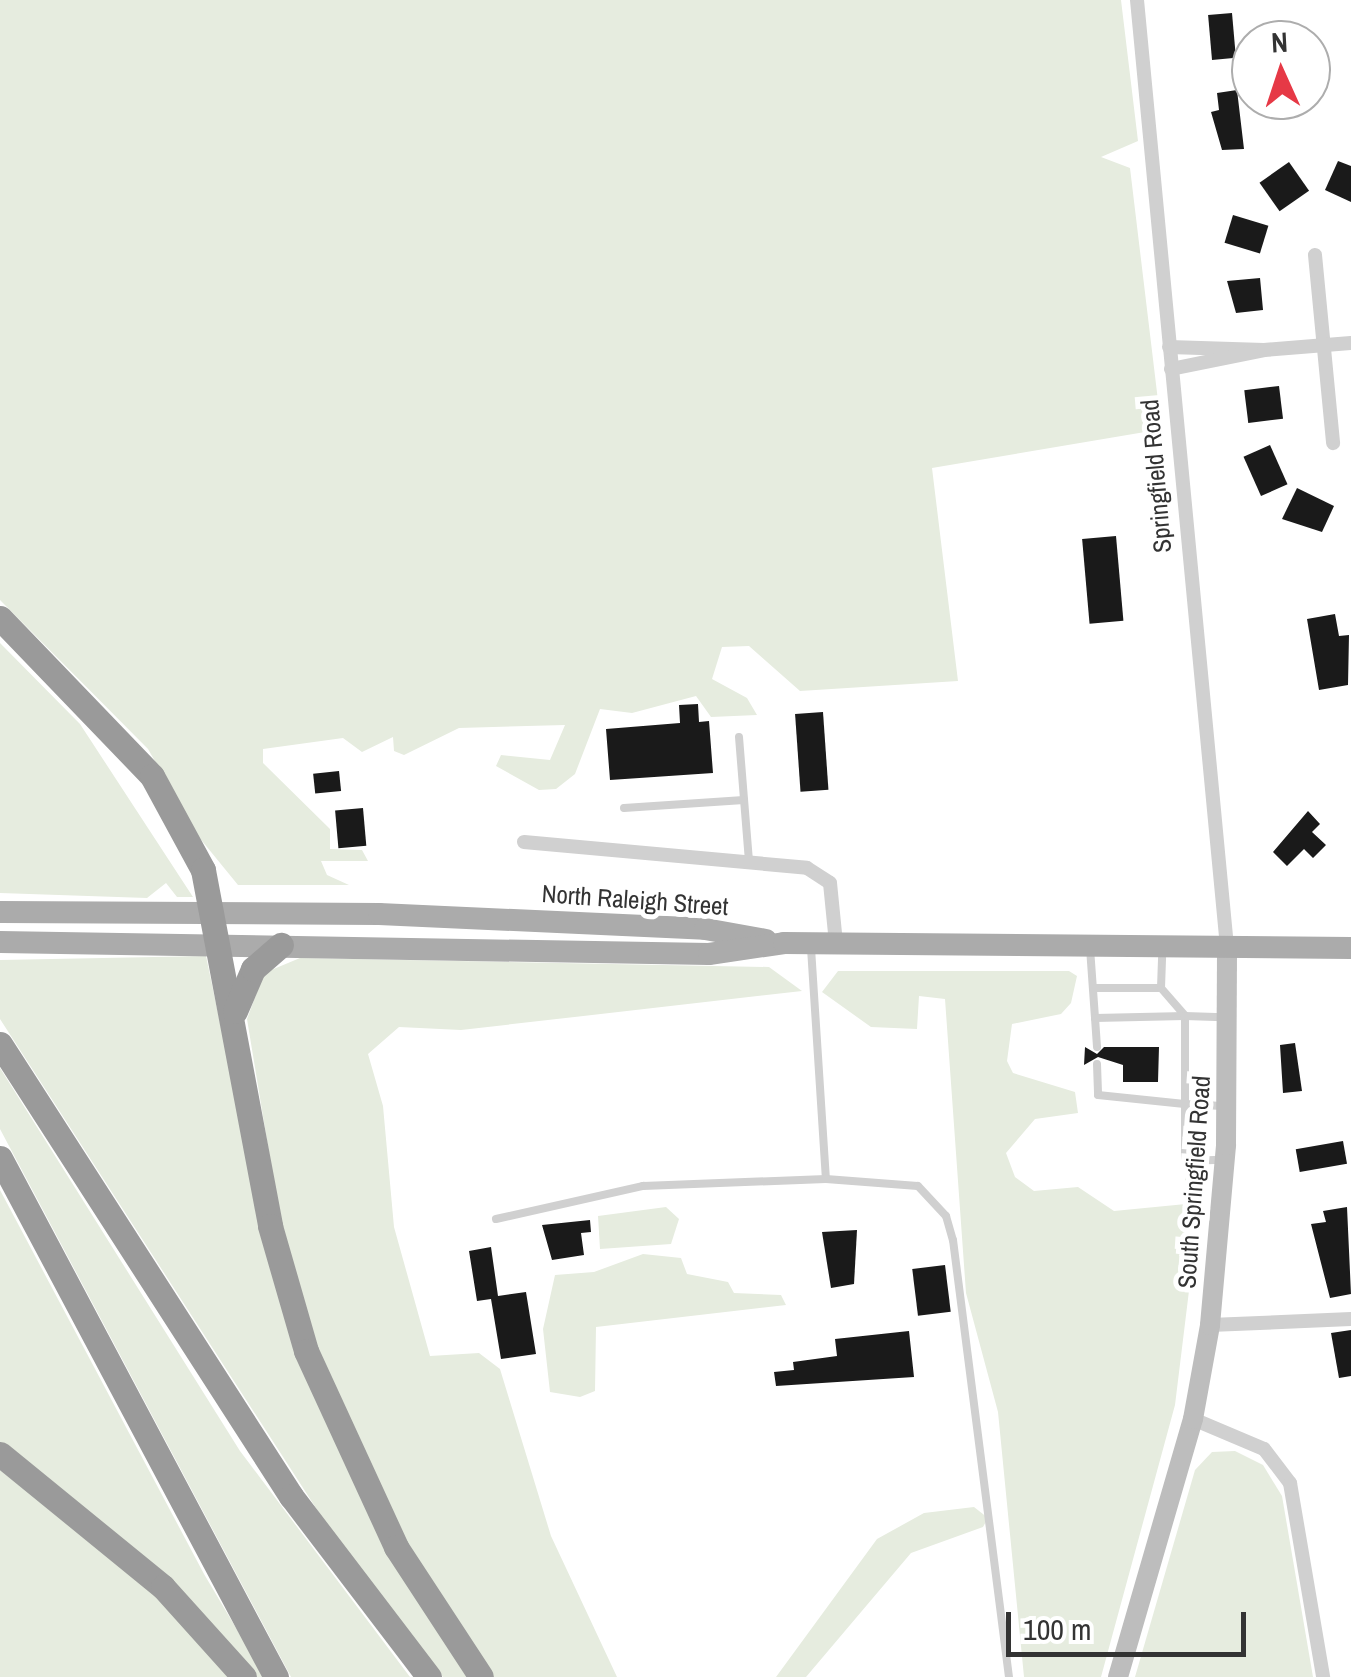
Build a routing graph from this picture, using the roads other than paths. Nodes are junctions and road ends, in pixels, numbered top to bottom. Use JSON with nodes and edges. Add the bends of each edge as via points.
{"nodes":[{"id":1,"x":1137,"y":0,"type":"edge"},
{"id":2,"x":1315,"y":255,"type":"dead end"},
{"id":3,"x":1351,"y":343,"type":"edge"},
{"id":4,"x":1324,"y":345,"type":"junction"},
{"id":5,"x":1169,"y":346,"type":"junction"},
{"id":6,"x":1264,"y":350,"type":"junction"},
{"id":7,"x":1171,"y":370,"type":"junction"},
{"id":8,"x":1333,"y":443,"type":"dead end"},
{"id":9,"x":0,"y":618,"type":"edge"},
{"id":10,"x":739,"y":737,"type":"dead end"},
{"id":11,"x":744,"y":800,"type":"junction"},
{"id":12,"x":624,"y":808,"type":"dead end"},
{"id":13,"x":524,"y":842,"type":"dead end"},
{"id":14,"x":749,"y":861,"type":"junction"},
{"id":15,"x":8,"y":913,"type":"edge"},
{"id":16,"x":216,"y":915,"type":"junction"},
{"id":17,"x":9,"y":942,"type":"edge"},
{"id":18,"x":784,"y":943,"type":"junction"},
{"id":19,"x":811,"y":943,"type":"junction"},
{"id":20,"x":836,"y":944,"type":"junction"},
{"id":21,"x":221,"y":945,"type":"junction"},
{"id":22,"x":281,"y":945,"type":"junction"},
{"id":23,"x":1090,"y":945,"type":"junction"},
{"id":24,"x":1162,"y":946,"type":"junction"},
{"id":25,"x":1227,"y":946,"type":"junction"},
{"id":26,"x":1351,"y":948,"type":"edge"},
{"id":27,"x":1093,"y":988,"type":"junction"},
{"id":28,"x":1162,"y":988,"type":"junction"},
{"id":29,"x":234,"y":1016,"type":"junction"},
{"id":30,"x":1185,"y":1016,"type":"junction"},
{"id":31,"x":1228,"y":1017,"type":"junction"},
{"id":32,"x":1094,"y":1018,"type":"junction"},
{"id":33,"x":0,"y":1044,"type":"edge"},
{"id":34,"x":1096,"y":1047,"type":"dead end"},
{"id":35,"x":1097,"y":1064,"type":"dead end"},
{"id":36,"x":1185,"y":1104,"type":"junction"},
{"id":37,"x":1226,"y":1106,"type":"junction"},
{"id":38,"x":0,"y":1158,"type":"edge"},
{"id":39,"x":1224,"y":1160,"type":"junction"},
{"id":40,"x":826,"y":1179,"type":"junction"},
{"id":41,"x":496,"y":1219,"type":"dead end"},
{"id":42,"x":1351,"y":1319,"type":"edge"},
{"id":43,"x":1210,"y":1325,"type":"junction"},
{"id":44,"x":1194,"y":1419,"type":"junction"},
{"id":45,"x":0,"y":1454,"type":"edge"},
{"id":46,"x":244,"y":1677,"type":"edge"},
{"id":47,"x":276,"y":1677,"type":"edge"},
{"id":48,"x":430,"y":1677,"type":"edge"},
{"id":49,"x":481,"y":1677,"type":"edge"},
{"id":50,"x":1008,"y":1677,"type":"edge"},
{"id":51,"x":1118,"y":1677,"type":"edge"},
{"id":52,"x":1323,"y":1677,"type":"edge"}],
"edges":[{"from":1,"to":5,"type":"street","name":"Springfield Road"},
{"from":2,"to":4,"type":"street"},
{"from":3,"to":4,"type":"street"},
{"from":4,"to":6,"type":"street"},
{"from":4,"to":8,"type":"street"},
{"from":5,"to":6,"type":"street"},
{"from":5,"to":7,"type":"street","name":"Springfield Road"},
{"from":6,"to":7,"type":"street"},
{"from":7,"to":25,"type":"street","name":"Springfield Road"},
{"from":9,"to":16,"type":"highway","via":[[152,776],[204,870]]},
{"from":10,"to":11,"type":"lane"},
{"from":11,"to":12,"type":"lane"},
{"from":11,"to":14,"type":"lane"},
{"from":13,"to":14,"type":"street"},
{"from":14,"to":20,"type":"street","via":[[807,868],[830,883]]},
{"from":15,"to":16,"type":"main road","name":"North Raleigh Street"},
{"from":16,"to":18,"type":"main road","name":"North Raleigh Street","via":[[687,928]]},
{"from":16,"to":21,"type":"highway"},
{"from":17,"to":21,"type":"main road","name":"North Raleigh Street"},
{"from":18,"to":19,"type":"main road"},
{"from":18,"to":22,"type":"main road","name":"North Raleigh Street","via":[[708,954]]},
{"from":19,"to":20,"type":"main road"},
{"from":19,"to":40,"type":"lane"},
{"from":20,"to":23,"type":"main road"},
{"from":21,"to":22,"type":"main road","name":"North Raleigh Street"},
{"from":21,"to":29,"type":"highway"},
{"from":22,"to":29,"type":"highway","via":[[253,970]]},
{"from":23,"to":24,"type":"main road"},
{"from":23,"to":27,"type":"lane"},
{"from":24,"to":25,"type":"main road"},
{"from":24,"to":28,"type":"lane"},
{"from":25,"to":26,"type":"main road"},
{"from":25,"to":31,"type":"main road","name":"South Springfield Road"},
{"from":27,"to":28,"type":"lane"},
{"from":27,"to":32,"type":"lane"},
{"from":28,"to":30,"type":"lane"},
{"from":29,"to":49,"type":"highway","via":[[270,1226],[322,1398],[396,1548]]},
{"from":30,"to":31,"type":"lane"},
{"from":30,"to":32,"type":"lane"},
{"from":30,"to":36,"type":"lane"},
{"from":31,"to":37,"type":"main road","name":"South Springfield Road"},
{"from":32,"to":34,"type":"lane"},
{"from":33,"to":48,"type":"highway","via":[[280,1480]]},
{"from":35,"to":36,"type":"lane","via":[[1098,1094]]},
{"from":36,"to":37,"type":"lane"},
{"from":36,"to":39,"type":"lane","via":[[1185,1160]]},
{"from":37,"to":39,"type":"main road","name":"South Springfield Road"},
{"from":38,"to":47,"type":"highway"},
{"from":39,"to":43,"type":"main road","name":"South Springfield Road"},
{"from":40,"to":41,"type":"lane","via":[[643,1186]]},
{"from":40,"to":50,"type":"lane","via":[[901,1180],[934,1199],[946,1216]]},
{"from":42,"to":43,"type":"street"},
{"from":43,"to":44,"type":"main road","name":"South Springfield Road"},
{"from":44,"to":51,"type":"main road"},
{"from":44,"to":52,"type":"street","via":[[1264,1449],[1290,1483]]},
{"from":45,"to":46,"type":"highway","via":[[163,1587]]}]}
